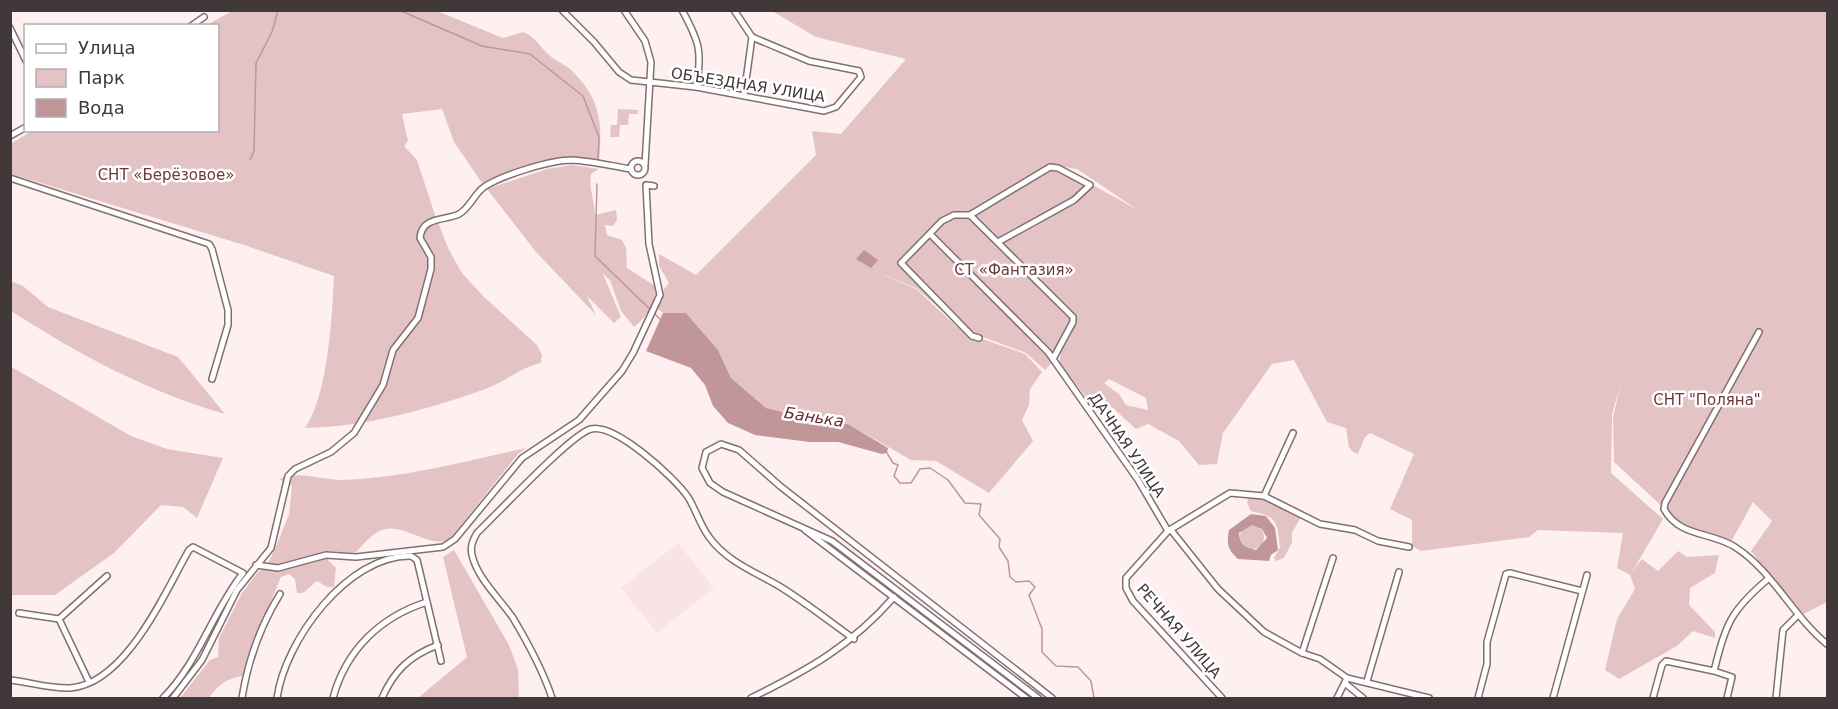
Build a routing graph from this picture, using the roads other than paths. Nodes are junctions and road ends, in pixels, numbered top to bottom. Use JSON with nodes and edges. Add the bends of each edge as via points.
{"nodes":[{"id":1,"x":562,"y":10,"type":"edge"},
{"id":2,"x":624,"y":10,"type":"edge"},
{"id":3,"x":681,"y":10,"type":"edge"},
{"id":4,"x":734,"y":10,"type":"edge"},
{"id":5,"x":204,"y":17,"type":"dead end"},
{"id":6,"x":194,"y":24,"type":"edge"},
{"id":7,"x":10,"y":28,"type":"edge"},
{"id":8,"x":752,"y":37,"type":"junction"},
{"id":9,"x":24,"y":57,"type":"edge"},
{"id":10,"x":650,"y":81,"type":"junction"},
{"id":11,"x":696,"y":87,"type":"junction"},
{"id":12,"x":744,"y":95,"type":"junction"},
{"id":13,"x":24,"y":128,"type":"edge"},
{"id":14,"x":10,"y":136,"type":"edge"},
{"id":15,"x":645,"y":165,"type":"junction"},
{"id":16,"x":631,"y":169,"type":"junction"},
{"id":17,"x":10,"y":178,"type":"edge"},
{"id":18,"x":654,"y":186,"type":"dead end"},
{"id":19,"x":970,"y":215,"type":"junction"},
{"id":20,"x":930,"y":234,"type":"junction"},
{"id":21,"x":998,"y":242,"type":"junction"},
{"id":22,"x":1759,"y":333,"type":"dead end"},
{"id":23,"x":979,"y":338,"type":"dead end"},
{"id":24,"x":1053,"y":359,"type":"junction"},
{"id":25,"x":212,"y":379,"type":"dead end"},
{"id":26,"x":1293,"y":433,"type":"dead end"},
{"id":27,"x":1264,"y":496,"type":"junction"},
{"id":28,"x":791,"y":522,"type":"junction"},
{"id":29,"x":1170,"y":531,"type":"junction"},
{"id":30,"x":1408,"y":547,"type":"dead end"},
{"id":31,"x":1333,"y":558,"type":"dead end"},
{"id":32,"x":256,"y":565,"type":"junction"},
{"id":33,"x":1399,"y":572,"type":"dead end"},
{"id":34,"x":1587,"y":575,"type":"dead end"},
{"id":35,"x":107,"y":576,"type":"dead end"},
{"id":36,"x":1768,"y":579,"type":"junction"},
{"id":37,"x":1582,"y":591,"type":"junction"},
{"id":38,"x":280,"y":594,"type":"dead end"},
{"id":39,"x":894,"y":597,"type":"junction"},
{"id":40,"x":427,"y":602,"type":"junction"},
{"id":41,"x":19,"y":613,"type":"dead end"},
{"id":42,"x":1797,"y":616,"type":"junction"},
{"id":43,"x":59,"y":619,"type":"junction"},
{"id":44,"x":854,"y":639,"type":"junction"},
{"id":45,"x":438,"y":645,"type":"junction"},
{"id":46,"x":1827,"y":645,"type":"edge"},
{"id":47,"x":1302,"y":653,"type":"junction"},
{"id":48,"x":441,"y":661,"type":"dead end"},
{"id":49,"x":1714,"y":671,"type":"junction"},
{"id":50,"x":10,"y":680,"type":"edge"},
{"id":51,"x":1346,"y":681,"type":"junction"},
{"id":52,"x":1367,"y":681,"type":"junction"},
{"id":53,"x":89,"y":682,"type":"junction"},
{"id":54,"x":164,"y":699,"type":"edge"},
{"id":55,"x":173,"y":699,"type":"edge"},
{"id":56,"x":242,"y":699,"type":"edge"},
{"id":57,"x":278,"y":699,"type":"edge"},
{"id":58,"x":333,"y":699,"type":"edge"},
{"id":59,"x":382,"y":699,"type":"edge"},
{"id":60,"x":552,"y":699,"type":"edge"},
{"id":61,"x":751,"y":699,"type":"edge"},
{"id":62,"x":1026,"y":699,"type":"edge"},
{"id":63,"x":1038,"y":699,"type":"edge"},
{"id":64,"x":1052,"y":699,"type":"edge"},
{"id":65,"x":1222,"y":699,"type":"edge"},
{"id":66,"x":1337,"y":699,"type":"edge"},
{"id":67,"x":1363,"y":699,"type":"edge"},
{"id":68,"x":1429,"y":699,"type":"edge"},
{"id":69,"x":1478,"y":699,"type":"edge"},
{"id":70,"x":1553,"y":699,"type":"edge"},
{"id":71,"x":1653,"y":699,"type":"edge"},
{"id":72,"x":1727,"y":699,"type":"edge"},
{"id":73,"x":1776,"y":699,"type":"edge"}],
"edges":[{"from":1,"to":10,"type":"street","name":"ОБЪЕЗДНАЯ УЛИЦА","via":[[624,77]]},
{"from":2,"to":10,"type":"street","via":[[650,54]]},
{"from":3,"to":11,"type":"street","via":[[701,54]]},
{"from":4,"to":8,"type":"street"},
{"from":5,"to":6,"type":"street"},
{"from":7,"to":9,"type":"street"},
{"from":8,"to":12,"type":"street"},
{"from":8,"to":12,"type":"street","name":"ОБЪЕЗДНАЯ УЛИЦА","via":[[801,58],[862,75],[830,111]]},
{"from":10,"to":11,"type":"street","name":"ОБЪЕЗДНАЯ УЛИЦА"},
{"from":10,"to":15,"type":"street"},
{"from":11,"to":12,"type":"street","name":"ОБЪЕЗДНАЯ УЛИЦА"},
{"from":13,"to":14,"type":"street"},
{"from":15,"to":16,"type":"street","via":[[638,161]]},
{"from":15,"to":16,"type":"street","via":[[640,175]]},
{"from":16,"to":32,"type":"street","via":[[574,160],[545,165],[492,182],[482,188],[464,211],[426,226],[420,238],[431,257],[431,269],[418,318],[393,350],[383,385],[354,433],[331,452],[288,476],[271,548]]},
{"from":17,"to":25,"type":"street","via":[[209,244],[228,310],[228,325]]},
{"from":18,"to":32,"type":"street","via":[[646,186],[649,244],[660,295],[633,353],[579,420],[522,458],[455,539],[443,547],[356,557],[326,555],[278,568]]},
{"from":19,"to":20,"type":"street","via":[[948,217]]},
{"from":19,"to":21,"type":"street"},
{"from":19,"to":21,"type":"street","via":[[1050,167],[1090,185],[1074,200]]},
{"from":20,"to":23,"type":"street","via":[[902,265],[972,336]]},
{"from":20,"to":24,"type":"street","name":"ДАЧНАЯ УЛИЦА"},
{"from":21,"to":24,"type":"street","via":[[1072,317]]},
{"from":22,"to":36,"type":"street","via":[[1664,507],[1668,516],[1690,532],[1734,546]]},
{"from":24,"to":29,"type":"street","name":"ДАЧНАЯ УЛИЦА"},
{"from":26,"to":27,"type":"street"},
{"from":27,"to":29,"type":"street","via":[[1225,494]]},
{"from":27,"to":30,"type":"street","via":[[1320,524],[1355,530],[1378,541]]},
{"from":28,"to":39,"type":"street","via":[[832,548]]},
{"from":28,"to":63,"type":"street","via":[[832,541]]},
{"from":28,"to":64,"type":"street","via":[[710,483],[702,468],[706,452],[720,444],[739,450]]},
{"from":29,"to":47,"type":"street","name":"ДАЧНАЯ УЛИЦА","via":[[1250,621]]},
{"from":29,"to":65,"type":"street","name":"РЕЧНАЯ УЛИЦА","via":[[1126,578],[1126,588],[1133,601]]},
{"from":31,"to":47,"type":"street"},
{"from":32,"to":55,"type":"street","via":[[228,606],[193,675]]},
{"from":33,"to":52,"type":"street"},
{"from":34,"to":37,"type":"street"},
{"from":35,"to":43,"type":"street"},
{"from":36,"to":42,"type":"street"},
{"from":36,"to":49,"type":"street","via":[[1733,613]]},
{"from":37,"to":69,"type":"street","via":[[1506,574],[1487,642],[1487,664]]},
{"from":37,"to":70,"type":"street"},
{"from":38,"to":56,"type":"street","via":[[255,642],[245,672]]},
{"from":39,"to":44,"type":"street"},
{"from":39,"to":62,"type":"street"},
{"from":40,"to":45,"type":"street"},
{"from":40,"to":57,"type":"street","via":[[418,563],[411,556],[374,565],[360,573],[320,608],[308,624],[286,664]]},
{"from":40,"to":58,"type":"street","via":[[391,617],[374,630],[344,669]]},
{"from":41,"to":43,"type":"street"},
{"from":42,"to":46,"type":"street"},
{"from":42,"to":73,"type":"street","via":[[1783,630]]},
{"from":43,"to":53,"type":"street"},
{"from":44,"to":60,"type":"street","via":[[722,552],[684,493],[620,436],[605,428],[589,429],[535,476],[472,542],[475,564],[513,619]]},
{"from":44,"to":61,"type":"street"},
{"from":45,"to":48,"type":"street"},
{"from":45,"to":59,"type":"street","via":[[408,659],[396,671]]},
{"from":47,"to":51,"type":"street","name":"ДАЧНАЯ УЛИЦА","via":[[1320,659]]},
{"from":49,"to":71,"type":"street","via":[[1666,661]]},
{"from":49,"to":72,"type":"street","via":[[1732,677]]},
{"from":50,"to":53,"type":"street","via":[[68,688]]},
{"from":51,"to":52,"type":"street"},
{"from":51,"to":66,"type":"street"},
{"from":51,"to":67,"type":"street","name":"ДАЧНАЯ УЛИЦА"},
{"from":52,"to":68,"type":"street"},
{"from":53,"to":54,"type":"street","via":[[99,678],[135,644],[193,547],[243,573],[184,674]]}]}
